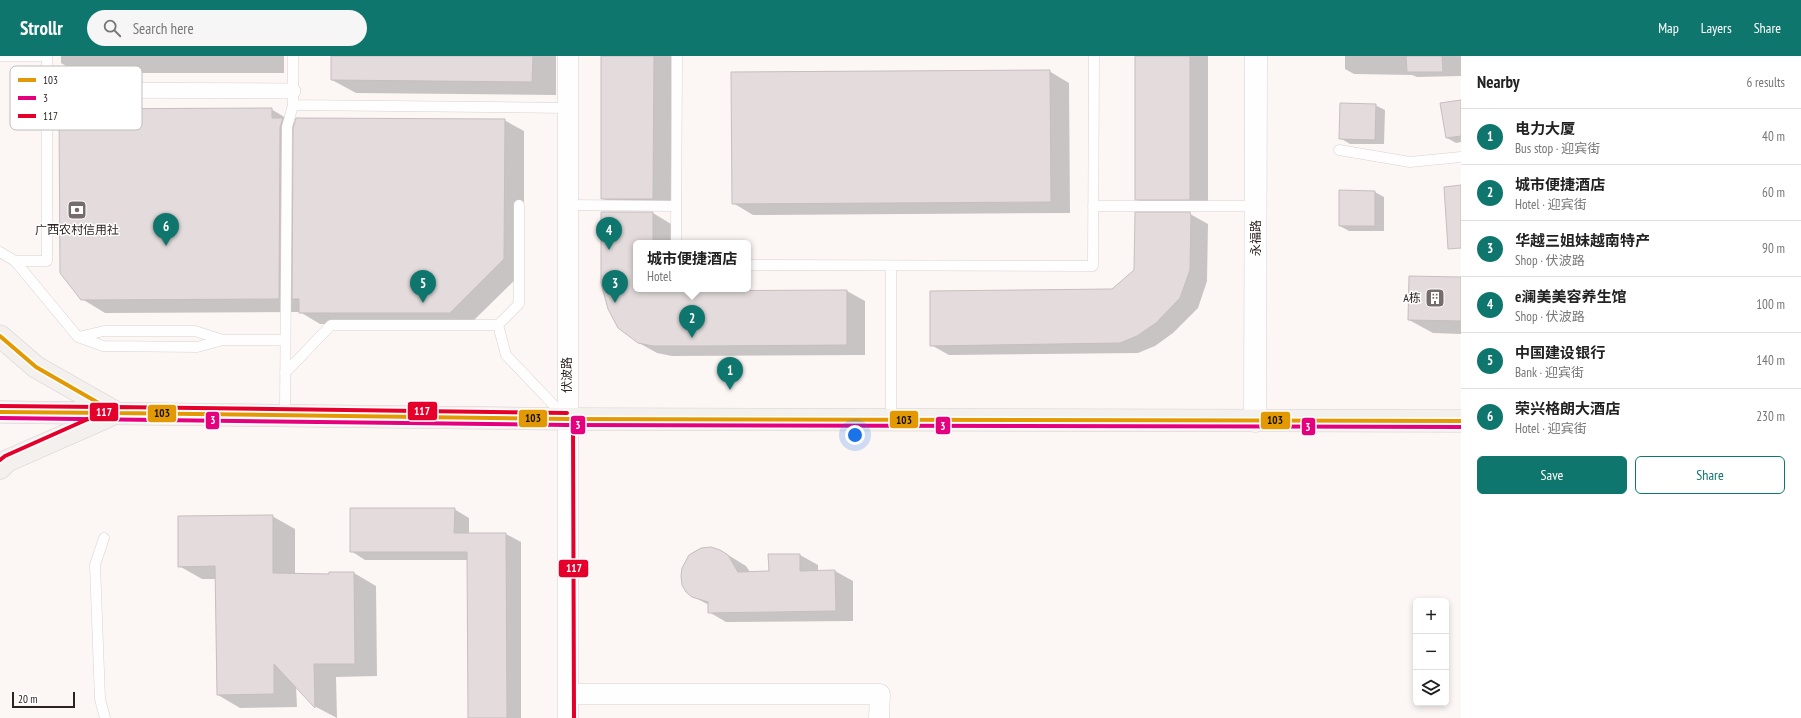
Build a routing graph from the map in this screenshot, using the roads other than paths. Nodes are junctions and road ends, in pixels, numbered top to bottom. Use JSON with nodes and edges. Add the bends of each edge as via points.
{"nodes":[{"id":1,"x":0,"y":56,"type":"edge"},
{"id":2,"x":47,"y":56,"type":"edge"},
{"id":3,"x":293,"y":56,"type":"edge"},
{"id":4,"x":568,"y":56,"type":"edge"},
{"id":5,"x":677,"y":56,"type":"edge"},
{"id":6,"x":1094,"y":56,"type":"edge"},
{"id":7,"x":1256,"y":56,"type":"edge"},
{"id":8,"x":142,"y":93,"type":"edge"},
{"id":9,"x":293,"y":98,"type":"junction"},
{"id":10,"x":568,"y":108,"type":"junction"},
{"id":11,"x":47,"y":130,"type":"edge"},
{"id":12,"x":1339,"y":150,"type":"dead end"},
{"id":13,"x":1461,"y":157,"type":"edge"},
{"id":14,"x":519,"y":205,"type":"dead end"},
{"id":15,"x":568,"y":205,"type":"junction"},
{"id":16,"x":676,"y":206,"type":"junction"},
{"id":17,"x":1093,"y":206,"type":"junction"},
{"id":18,"x":1256,"y":206,"type":"junction"},
{"id":19,"x":676,"y":240,"type":"edge"},
{"id":20,"x":0,"y":252,"type":"edge"},
{"id":21,"x":15,"y":261,"type":"junction"},
{"id":22,"x":751,"y":265,"type":"edge"},
{"id":23,"x":891,"y":266,"type":"junction"},
{"id":24,"x":498,"y":325,"type":"junction"},
{"id":25,"x":0,"y":336,"type":"edge"},
{"id":26,"x":78,"y":337,"type":"junction"},
{"id":27,"x":223,"y":340,"type":"junction"},
{"id":28,"x":285,"y":340,"type":"junction"},
{"id":29,"x":285,"y":373,"type":"junction"},
{"id":30,"x":0,"y":412,"type":"edge"},
{"id":31,"x":116,"y":413,"type":"junction"},
{"id":32,"x":285,"y":415,"type":"junction"},
{"id":33,"x":567,"y":419,"type":"junction"},
{"id":34,"x":891,"y":420,"type":"junction"},
{"id":35,"x":1255,"y":421,"type":"junction"},
{"id":36,"x":1461,"y":421,"type":"edge"},
{"id":37,"x":0,"y":468,"type":"edge"},
{"id":38,"x":104,"y":538,"type":"dead end"},
{"id":39,"x":568,"y":694,"type":"junction"},
{"id":40,"x":105,"y":718,"type":"edge"},
{"id":41,"x":568,"y":718,"type":"edge"},
{"id":42,"x":879,"y":718,"type":"edge"}],
"edges":[{"from":1,"to":2,"type":"lane"},
{"from":3,"to":9,"type":"lane"},
{"from":4,"to":10,"type":"street","name":"伏波路"},
{"from":5,"to":16,"type":"lane"},
{"from":6,"to":17,"type":"lane"},
{"from":7,"to":18,"type":"street","name":"永福路"},
{"from":8,"to":9,"type":"street"},
{"from":9,"to":10,"type":"lane"},
{"from":9,"to":28,"type":"lane","via":[[286,127]]},
{"from":10,"to":15,"type":"street","name":"伏波路"},
{"from":11,"to":21,"type":"lane","via":[[47,261]]},
{"from":12,"to":13,"type":"lane","via":[[1410,162]]},
{"from":14,"to":24,"type":"lane","via":[[519,304]]},
{"from":15,"to":16,"type":"lane"},
{"from":15,"to":33,"type":"street","name":"伏波路"},
{"from":16,"to":19,"type":"lane"},
{"from":17,"to":18,"type":"lane"},
{"from":17,"to":23,"type":"lane","via":[[1092,266]]},
{"from":18,"to":35,"type":"street","name":"永福路"},
{"from":20,"to":21,"type":"lane"},
{"from":21,"to":26,"type":"lane"},
{"from":22,"to":23,"type":"lane"},
{"from":23,"to":34,"type":"lane"},
{"from":24,"to":29,"type":"lane","via":[[331,325]]},
{"from":24,"to":33,"type":"lane","via":[[506,355]]},
{"from":25,"to":31,"type":"main road","via":[[36,367]]},
{"from":26,"to":27,"type":"lane","via":[[104,331],[196,331]]},
{"from":26,"to":27,"type":"lane","via":[[103,346],[197,347]]},
{"from":27,"to":28,"type":"lane"},
{"from":28,"to":29,"type":"lane"},
{"from":29,"to":32,"type":"lane"},
{"from":30,"to":31,"type":"main road"},
{"from":31,"to":32,"type":"main road"},
{"from":31,"to":37,"type":"main road","via":[[7,461]]},
{"from":32,"to":33,"type":"main road"},
{"from":33,"to":34,"type":"main road"},
{"from":33,"to":39,"type":"street","name":"伏波路"},
{"from":34,"to":35,"type":"main road"},
{"from":35,"to":36,"type":"main road"},
{"from":38,"to":40,"type":"lane","via":[[95,565],[100,699]]},
{"from":39,"to":41,"type":"street","name":"伏波路"},
{"from":39,"to":42,"type":"street","via":[[880,694]]}]}
